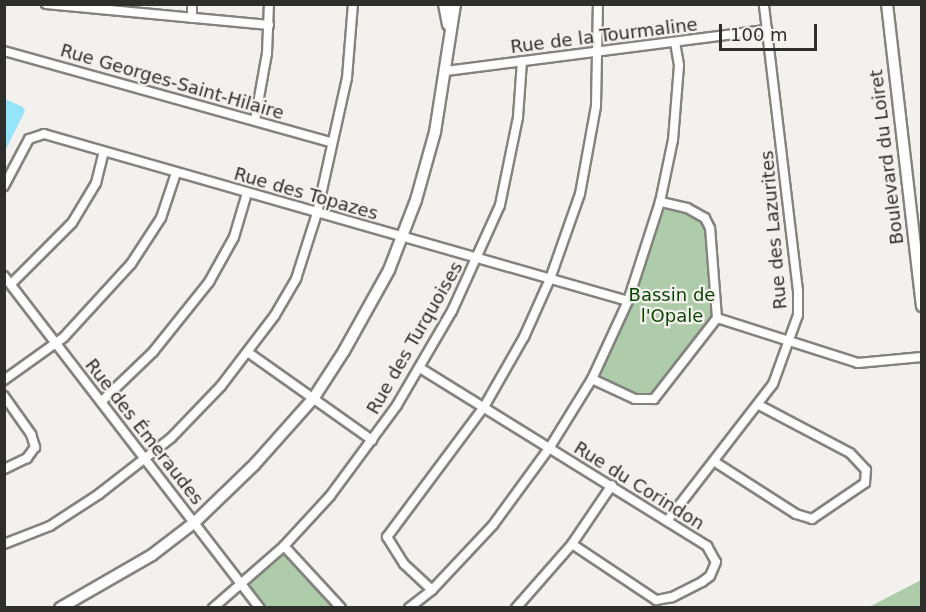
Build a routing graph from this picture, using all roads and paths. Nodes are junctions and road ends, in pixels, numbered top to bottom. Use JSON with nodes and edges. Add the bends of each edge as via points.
{"nodes":[{"id":1,"x":46,"y":4,"type":"edge"},
{"id":2,"x":192,"y":4,"type":"edge"},
{"id":3,"x":269,"y":4,"type":"edge"},
{"id":4,"x":353,"y":4,"type":"edge"},
{"id":5,"x":444,"y":4,"type":"edge"},
{"id":6,"x":455,"y":4,"type":"edge"},
{"id":7,"x":598,"y":4,"type":"edge"},
{"id":8,"x":764,"y":4,"type":"edge"},
{"id":9,"x":887,"y":4,"type":"edge"},
{"id":10,"x":116,"y":7,"type":"edge"},
{"id":11,"x":192,"y":18,"type":"junction"},
{"id":12,"x":269,"y":25,"type":"junction"},
{"id":13,"x":449,"y":29,"type":"junction"},
{"id":14,"x":767,"y":30,"type":"junction"},
{"id":15,"x":675,"y":42,"type":"junction"},
{"id":16,"x":4,"y":51,"type":"edge"},
{"id":17,"x":599,"y":51,"type":"junction"},
{"id":18,"x":522,"y":61,"type":"junction"},
{"id":19,"x":446,"y":71,"type":"junction"},
{"id":20,"x":255,"y":120,"type":"junction"},
{"id":21,"x":330,"y":142,"type":"junction"},
{"id":22,"x":104,"y":152,"type":"junction"},
{"id":23,"x":176,"y":173,"type":"junction"},
{"id":24,"x":4,"y":186,"type":"edge"},
{"id":25,"x":247,"y":193,"type":"junction"},
{"id":26,"x":660,"y":202,"type":"junction"},
{"id":27,"x":317,"y":213,"type":"junction"},
{"id":28,"x":403,"y":237,"type":"junction"},
{"id":29,"x":478,"y":257,"type":"junction"},
{"id":30,"x":4,"y":276,"type":"edge"},
{"id":31,"x":550,"y":279,"type":"junction"},
{"id":32,"x":11,"y":284,"type":"junction"},
{"id":33,"x":628,"y":301,"type":"junction"},
{"id":34,"x":921,"y":306,"type":"edge"},
{"id":35,"x":717,"y":318,"type":"junction"},
{"id":36,"x":788,"y":342,"type":"junction"},
{"id":37,"x":56,"y":343,"type":"junction"},
{"id":38,"x":249,"y":353,"type":"junction"},
{"id":39,"x":921,"y":357,"type":"edge"},
{"id":40,"x":420,"y":368,"type":"junction"},
{"id":41,"x":592,"y":379,"type":"junction"},
{"id":42,"x":4,"y":380,"type":"edge"},
{"id":43,"x":4,"y":396,"type":"edge"},
{"id":44,"x":313,"y":399,"type":"junction"},
{"id":45,"x":102,"y":401,"type":"junction"},
{"id":46,"x":759,"y":405,"type":"junction"},
{"id":47,"x":484,"y":407,"type":"junction"},
{"id":48,"x":372,"y":440,"type":"junction"},
{"id":49,"x":550,"y":447,"type":"junction"},
{"id":50,"x":145,"y":458,"type":"junction"},
{"id":51,"x":715,"y":462,"type":"junction"},
{"id":52,"x":4,"y":469,"type":"edge"},
{"id":53,"x":612,"y":485,"type":"junction"},
{"id":54,"x":667,"y":521,"type":"junction"},
{"id":55,"x":195,"y":522,"type":"junction"},
{"id":56,"x":4,"y":544,"type":"edge"},
{"id":57,"x":572,"y":544,"type":"junction"},
{"id":58,"x":284,"y":546,"type":"junction"},
{"id":59,"x":242,"y":583,"type":"junction"},
{"id":60,"x":432,"y":590,"type":"junction"},
{"id":61,"x":60,"y":608,"type":"edge"},
{"id":62,"x":213,"y":608,"type":"edge"},
{"id":63,"x":260,"y":608,"type":"edge"},
{"id":64,"x":340,"y":608,"type":"edge"},
{"id":65,"x":409,"y":608,"type":"edge"},
{"id":66,"x":516,"y":608,"type":"edge"}],
"edges":[{"from":1,"to":10,"type":"street"},
{"from":2,"to":11,"type":"street"},
{"from":3,"to":12,"type":"street"},
{"from":4,"to":21,"type":"street","via":[[347,78]]},
{"from":5,"to":13,"type":"street"},
{"from":6,"to":13,"type":"street"},
{"from":7,"to":17,"type":"street"},
{"from":8,"to":14,"type":"street","name":"Rue des Lazurites"},
{"from":9,"to":34,"type":"street","name":"Boulevard du Loiret"},
{"from":10,"to":11,"type":"street"},
{"from":11,"to":12,"type":"street"},
{"from":12,"to":20,"type":"street"},
{"from":13,"to":19,"type":"street"},
{"from":14,"to":15,"type":"street","name":"Rue de la Tourmaline"},
{"from":14,"to":36,"type":"street","name":"Rue des Lazurites","via":[[798,291],[798,315]]},
{"from":15,"to":17,"type":"street","name":"Rue de la Tourmaline"},
{"from":15,"to":26,"type":"street","via":[[679,65],[673,140]]},
{"from":16,"to":20,"type":"street","name":"Rue Georges-Saint-Hilaire"},
{"from":17,"to":18,"type":"street","name":"Rue de la Tourmaline"},
{"from":17,"to":31,"type":"street","via":[[596,106],[580,194]]},
{"from":18,"to":19,"type":"street","name":"Rue de la Tourmaline"},
{"from":18,"to":29,"type":"street","name":"Rue des Turquoises","via":[[512,156],[500,205]]},
{"from":19,"to":28,"type":"street","via":[[428,159]]},
{"from":20,"to":21,"type":"street","name":"Rue Georges-Saint-Hilaire"},
{"from":21,"to":27,"type":"street"},
{"from":22,"to":23,"type":"street","name":"Rue des Topazes"},
{"from":22,"to":24,"type":"street","name":"Rue des Topazes","via":[[35,134],[25,144]]},
{"from":22,"to":32,"type":"street","via":[[96,183],[72,223]]},
{"from":23,"to":25,"type":"street","name":"Rue des Topazes"},
{"from":23,"to":37,"type":"street","via":[[160,218],[131,264],[95,308]]},
{"from":25,"to":27,"type":"street","name":"Rue des Topazes"},
{"from":25,"to":45,"type":"street","via":[[234,237],[208,282],[153,352]]},
{"from":26,"to":33,"type":"street"},
{"from":26,"to":35,"type":"street","via":[[687,208],[705,218],[710,228]]},
{"from":27,"to":28,"type":"street","name":"Rue des Topazes"},
{"from":27,"to":38,"type":"street","via":[[296,279]]},
{"from":28,"to":29,"type":"street","name":"Rue des Topazes"},
{"from":28,"to":44,"type":"street","via":[[366,315]]},
{"from":29,"to":31,"type":"street","name":"Rue des Topazes"},
{"from":29,"to":40,"type":"street","name":"Rue des Turquoises"},
{"from":30,"to":32,"type":"street","name":"Rue des Émeraudes"},
{"from":31,"to":33,"type":"street","name":"Rue des Topazes"},
{"from":31,"to":47,"type":"street","via":[[524,337]]},
{"from":32,"to":37,"type":"street","name":"Rue des Émeraudes"},
{"from":33,"to":41,"type":"street"},
{"from":35,"to":36,"type":"street"},
{"from":35,"to":41,"type":"street","via":[[654,399],[635,399]]},
{"from":36,"to":39,"type":"street","via":[[858,363]]},
{"from":36,"to":46,"type":"street","name":"Rue des Lazurites","via":[[773,384]]},
{"from":37,"to":42,"type":"street"},
{"from":37,"to":45,"type":"street","name":"Rue des Émeraudes"},
{"from":38,"to":44,"type":"street"},
{"from":38,"to":50,"type":"street","via":[[191,418]]},
{"from":40,"to":47,"type":"street","name":"Rue du Corindon"},
{"from":40,"to":48,"type":"street","name":"Rue des Turquoises"},
{"from":41,"to":49,"type":"street"},
{"from":43,"to":52,"type":"street","via":[[31,434],[35,447],[27,458]]},
{"from":44,"to":48,"type":"street"},
{"from":44,"to":55,"type":"street","via":[[255,464]]},
{"from":45,"to":50,"type":"street","name":"Rue des Émeraudes"},
{"from":46,"to":51,"type":"street","name":"Rue des Lazurites"},
{"from":46,"to":51,"type":"street","via":[[850,453],[866,470],[865,483],[812,519],[796,514]]},
{"from":47,"to":49,"type":"street","name":"Rue du Corindon"},
{"from":47,"to":60,"type":"street","via":[[387,537],[404,564]]},
{"from":48,"to":58,"type":"street","name":"Rue des Turquoises"},
{"from":49,"to":53,"type":"street","name":"Rue du Corindon"},
{"from":49,"to":60,"type":"street","via":[[493,525]]},
{"from":50,"to":55,"type":"street","name":"Rue des Émeraudes"},
{"from":50,"to":56,"type":"street","via":[[50,526]]},
{"from":51,"to":54,"type":"street","name":"Rue des Lazurites"},
{"from":53,"to":54,"type":"street","name":"Rue du Corindon"},
{"from":53,"to":57,"type":"street"},
{"from":54,"to":57,"type":"street","name":"Rue du Corindon","via":[[707,546],[716,562],[710,576],[664,600],[649,597]]},
{"from":55,"to":59,"type":"street","name":"Rue des Émeraudes"},
{"from":55,"to":61,"type":"street","via":[[152,555]]},
{"from":57,"to":66,"type":"street"},
{"from":58,"to":59,"type":"street","name":"Rue des Turquoises"},
{"from":58,"to":64,"type":"street"},
{"from":59,"to":62,"type":"street","name":"Rue des Turquoises"},
{"from":59,"to":63,"type":"street","name":"Rue des Émeraudes"},
{"from":60,"to":65,"type":"street"}]}
